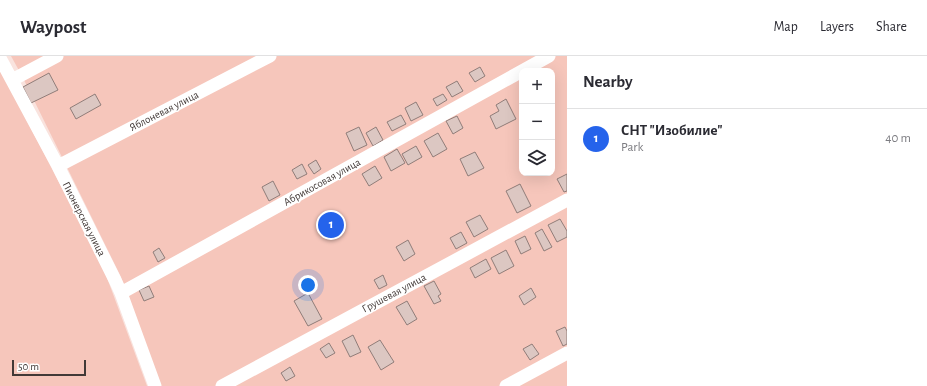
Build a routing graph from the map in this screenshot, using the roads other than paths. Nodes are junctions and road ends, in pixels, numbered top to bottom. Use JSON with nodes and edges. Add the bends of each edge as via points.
{"nodes":[{"id":1,"x":57,"y":56,"type":"edge"},
{"id":2,"x":270,"y":56,"type":"edge"},
{"id":3,"x":549,"y":56,"type":"edge"},
{"id":4,"x":0,"y":58,"type":"edge"},
{"id":5,"x":527,"y":68,"type":"edge"},
{"id":6,"x":519,"y":73,"type":"edge"},
{"id":7,"x":12,"y":80,"type":"junction"},
{"id":8,"x":58,"y":166,"type":"junction"},
{"id":9,"x":567,"y":200,"type":"edge"},
{"id":10,"x":121,"y":293,"type":"junction"},
{"id":11,"x":567,"y":353,"type":"edge"},
{"id":12,"x":155,"y":386,"type":"edge"},
{"id":13,"x":222,"y":386,"type":"edge"},
{"id":14,"x":506,"y":386,"type":"edge"}],
"edges":[{"from":1,"to":7,"type":"street"},
{"from":2,"to":8,"type":"street","name":"Яблоневая улица"},
{"from":3,"to":5,"type":"street","name":"Абрикосовая улица"},
{"from":4,"to":7,"type":"street","name":"Пионерская улица"},
{"from":6,"to":10,"type":"street","name":"Абрикосовая улица"},
{"from":7,"to":8,"type":"street","name":"Пионерская улица"},
{"from":8,"to":10,"type":"street","name":"Пионерская улица"},
{"from":9,"to":13,"type":"street","name":"Грушевая улица"},
{"from":10,"to":12,"type":"street","name":"Пионерская улица"},
{"from":11,"to":14,"type":"street"}]}
